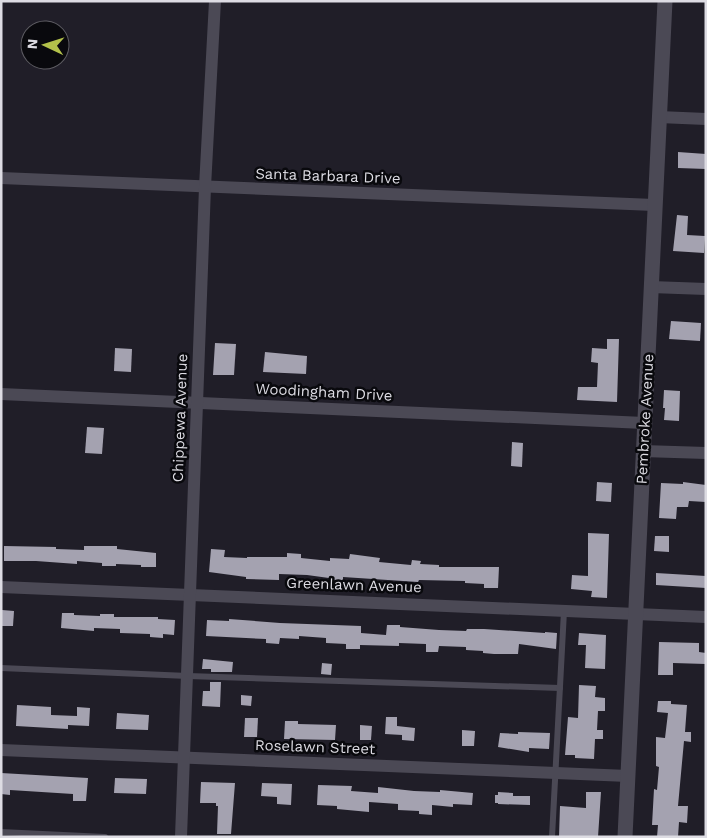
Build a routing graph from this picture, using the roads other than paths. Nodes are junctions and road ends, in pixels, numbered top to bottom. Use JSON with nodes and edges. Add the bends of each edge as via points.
{"nodes":[{"id":1,"x":215,"y":1,"type":"edge"},
{"id":2,"x":665,"y":1,"type":"edge"},
{"id":3,"x":659,"y":117,"type":"junction"},
{"id":4,"x":706,"y":119,"type":"edge"},
{"id":5,"x":1,"y":178,"type":"edge"},
{"id":6,"x":205,"y":186,"type":"junction"},
{"id":7,"x":654,"y":205,"type":"junction"},
{"id":8,"x":651,"y":287,"type":"junction"},
{"id":9,"x":706,"y":289,"type":"edge"},
{"id":10,"x":1,"y":394,"type":"edge"},
{"id":11,"x":197,"y":403,"type":"junction"},
{"id":12,"x":644,"y":423,"type":"junction"},
{"id":13,"x":643,"y":450,"type":"junction"},
{"id":14,"x":706,"y":453,"type":"edge"},
{"id":15,"x":1,"y":587,"type":"edge"},
{"id":16,"x":191,"y":595,"type":"junction"},
{"id":17,"x":564,"y":611,"type":"junction"},
{"id":18,"x":636,"y":614,"type":"junction"},
{"id":19,"x":706,"y":617,"type":"edge"},
{"id":20,"x":1,"y":668,"type":"edge"},
{"id":21,"x":188,"y":676,"type":"junction"},
{"id":22,"x":560,"y":688,"type":"junction"},
{"id":23,"x":1,"y":750,"type":"edge"},
{"id":24,"x":184,"y":757,"type":"junction"},
{"id":25,"x":557,"y":773,"type":"junction"},
{"id":26,"x":628,"y":776,"type":"junction"},
{"id":27,"x":1,"y":832,"type":"edge"},
{"id":28,"x":105,"y":837,"type":"edge"},
{"id":29,"x":181,"y":837,"type":"edge"},
{"id":30,"x":552,"y":837,"type":"edge"},
{"id":31,"x":625,"y":837,"type":"edge"}],
"edges":[{"from":1,"to":6,"type":"street","name":"Chippewa Avenue"},
{"from":2,"to":3,"type":"street","name":"Pembroke Avenue"},
{"from":3,"to":4,"type":"street"},
{"from":3,"to":7,"type":"street","name":"Pembroke Avenue"},
{"from":5,"to":6,"type":"street","name":"Santa Barbara Drive"},
{"from":6,"to":7,"type":"street","name":"Santa Barbara Drive"},
{"from":6,"to":11,"type":"street","name":"Chippewa Avenue"},
{"from":7,"to":8,"type":"street","name":"Pembroke Avenue"},
{"from":8,"to":9,"type":"street"},
{"from":8,"to":12,"type":"street","name":"Pembroke Avenue"},
{"from":10,"to":11,"type":"street","name":"Woodingham Drive"},
{"from":11,"to":12,"type":"street","name":"Woodingham Drive"},
{"from":11,"to":16,"type":"street","name":"Chippewa Avenue"},
{"from":12,"to":13,"type":"street","name":"Pembroke Avenue"},
{"from":13,"to":14,"type":"street"},
{"from":13,"to":18,"type":"street","name":"Pembroke Avenue"},
{"from":15,"to":16,"type":"street","name":"Greenlawn Avenue"},
{"from":16,"to":17,"type":"street","name":"Greenlawn Avenue"},
{"from":16,"to":21,"type":"street","name":"Chippewa Avenue"},
{"from":17,"to":18,"type":"street","name":"Greenlawn Avenue"},
{"from":17,"to":22,"type":"lane"},
{"from":18,"to":19,"type":"street","name":"Greenlawn Avenue"},
{"from":18,"to":26,"type":"street","name":"Pembroke Avenue"},
{"from":20,"to":21,"type":"lane"},
{"from":21,"to":22,"type":"lane"},
{"from":21,"to":24,"type":"street","name":"Chippewa Avenue"},
{"from":22,"to":25,"type":"lane"},
{"from":23,"to":24,"type":"street","name":"Roselawn Street"},
{"from":24,"to":25,"type":"street","name":"Roselawn Street"},
{"from":24,"to":29,"type":"street","name":"Chippewa Avenue"},
{"from":25,"to":26,"type":"street","name":"Roselawn Street"},
{"from":25,"to":30,"type":"lane"},
{"from":26,"to":31,"type":"street","name":"Pembroke Avenue"},
{"from":27,"to":28,"type":"lane"}]}
